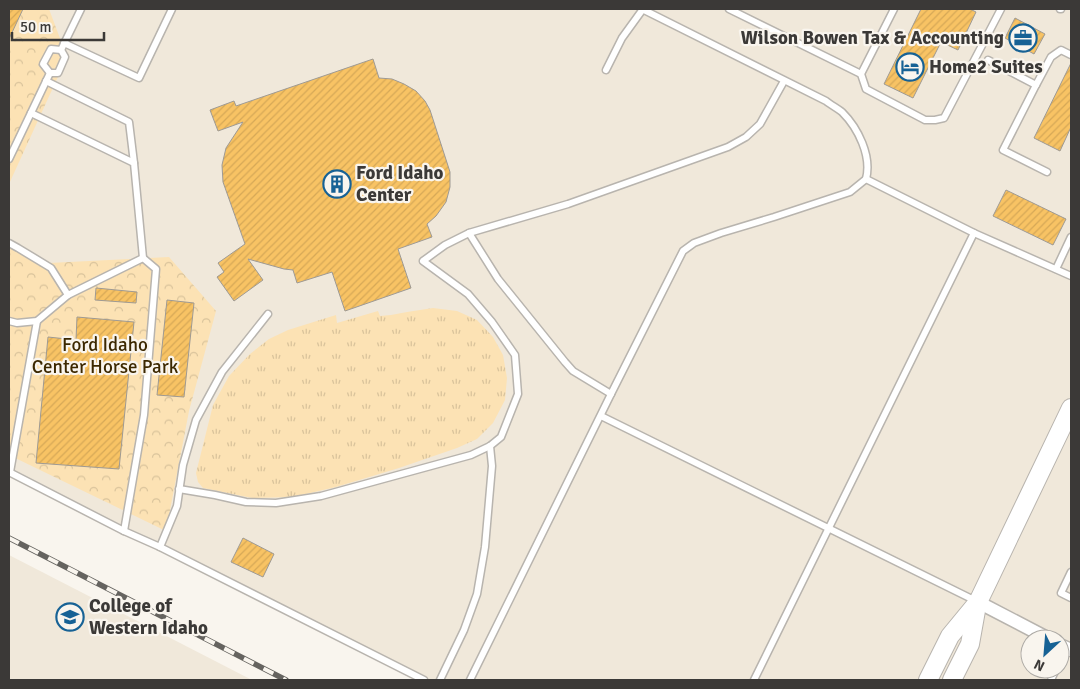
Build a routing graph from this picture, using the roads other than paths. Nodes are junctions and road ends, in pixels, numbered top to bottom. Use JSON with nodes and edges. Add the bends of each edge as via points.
{"nodes":[{"id":1,"x":81,"y":9,"type":"edge"},
{"id":2,"x":172,"y":9,"type":"edge"},
{"id":3,"x":643,"y":9,"type":"edge"},
{"id":4,"x":729,"y":9,"type":"edge"},
{"id":5,"x":894,"y":9,"type":"edge"},
{"id":6,"x":1001,"y":9,"type":"edge"},
{"id":7,"x":64,"y":42,"type":"junction"},
{"id":8,"x":61,"y":50,"type":"junction"},
{"id":9,"x":1071,"y":55,"type":"edge"},
{"id":10,"x":988,"y":60,"type":"dead end"},
{"id":11,"x":606,"y":70,"type":"dead end"},
{"id":12,"x":50,"y":73,"type":"junction"},
{"id":13,"x":861,"y":74,"type":"junction"},
{"id":14,"x":46,"y":81,"type":"junction"},
{"id":15,"x":784,"y":81,"type":"junction"},
{"id":16,"x":1036,"y":85,"type":"junction"},
{"id":17,"x":31,"y":113,"type":"junction"},
{"id":18,"x":9,"y":159,"type":"edge"},
{"id":19,"x":134,"y":163,"type":"junction"},
{"id":20,"x":1047,"y":172,"type":"dead end"},
{"id":21,"x":866,"y":179,"type":"junction"},
{"id":22,"x":974,"y":232,"type":"junction"},
{"id":23,"x":469,"y":234,"type":"junction"},
{"id":24,"x":1071,"y":237,"type":"edge"},
{"id":25,"x":9,"y":243,"type":"edge"},
{"id":26,"x":143,"y":258,"type":"junction"},
{"id":27,"x":1056,"y":269,"type":"junction"},
{"id":28,"x":1071,"y":276,"type":"edge"},
{"id":29,"x":68,"y":295,"type":"junction"},
{"id":30,"x":268,"y":314,"type":"dead end"},
{"id":31,"x":9,"y":321,"type":"edge"},
{"id":32,"x":37,"y":321,"type":"junction"},
{"id":33,"x":611,"y":394,"type":"junction"},
{"id":34,"x":1071,"y":408,"type":"edge"},
{"id":35,"x":601,"y":416,"type":"junction"},
{"id":36,"x":490,"y":446,"type":"junction"},
{"id":37,"x":9,"y":472,"type":"edge"},
{"id":38,"x":179,"y":489,"type":"junction"},
{"id":39,"x":828,"y":528,"type":"junction"},
{"id":40,"x":124,"y":531,"type":"junction"},
{"id":41,"x":160,"y":547,"type":"junction"},
{"id":42,"x":1071,"y":572,"type":"edge"},
{"id":43,"x":1071,"y":598,"type":"edge"},
{"id":44,"x":978,"y":602,"type":"junction"},
{"id":45,"x":1030,"y":629,"type":"edge"},
{"id":46,"x":424,"y":680,"type":"edge"},
{"id":47,"x":440,"y":680,"type":"edge"},
{"id":48,"x":470,"y":680,"type":"edge"},
{"id":49,"x":754,"y":680,"type":"edge"},
{"id":50,"x":928,"y":680,"type":"edge"},
{"id":51,"x":952,"y":680,"type":"edge"}],
"edges":[{"from":1,"to":7,"type":"lane"},
{"from":2,"to":7,"type":"lane","via":[[139,78]]},
{"from":3,"to":11,"type":"lane","via":[[622,38]]},
{"from":3,"to":15,"type":"lane"},
{"from":4,"to":13,"type":"lane"},
{"from":5,"to":13,"type":"lane"},
{"from":6,"to":13,"type":"lane","via":[[944,118],[925,120],[866,89]]},
{"from":7,"to":8,"type":"lane"},
{"from":8,"to":12,"type":"lane","via":[[65,57],[62,65],[58,73]]},
{"from":8,"to":12,"type":"lane","via":[[51,49],[43,64]]},
{"from":9,"to":16,"type":"lane","via":[[1061,50],[1051,57]]},
{"from":10,"to":16,"type":"lane"},
{"from":12,"to":14,"type":"lane"},
{"from":14,"to":17,"type":"lane"},
{"from":14,"to":19,"type":"lane","via":[[129,122]]},
{"from":15,"to":21,"type":"lane","via":[[826,101],[853,124],[864,145],[868,170]]},
{"from":15,"to":23,"type":"lane","via":[[760,124],[728,147],[568,204]]},
{"from":16,"to":20,"type":"lane","via":[[1003,150]]},
{"from":17,"to":18,"type":"lane"},
{"from":17,"to":19,"type":"lane"},
{"from":19,"to":26,"type":"lane"},
{"from":21,"to":22,"type":"lane"},
{"from":21,"to":33,"type":"lane","via":[[850,192],[721,233],[694,243],[683,252]]},
{"from":22,"to":27,"type":"lane"},
{"from":22,"to":39,"type":"lane"},
{"from":23,"to":33,"type":"lane","via":[[498,279],[565,362],[573,371]]},
{"from":23,"to":36,"type":"lane","via":[[445,245],[424,261],[468,294],[515,355],[518,394],[501,437]]},
{"from":24,"to":27,"type":"lane"},
{"from":25,"to":29,"type":"lane","via":[[51,268]]},
{"from":26,"to":29,"type":"lane"},
{"from":26,"to":40,"type":"lane","via":[[156,270],[144,414]]},
{"from":27,"to":28,"type":"lane"},
{"from":29,"to":32,"type":"lane"},
{"from":30,"to":38,"type":"lane","via":[[222,372],[196,420]]},
{"from":31,"to":32,"type":"lane"},
{"from":32,"to":37,"type":"lane"},
{"from":33,"to":35,"type":"lane"},
{"from":34,"to":44,"type":"main road"},
{"from":35,"to":39,"type":"lane"},
{"from":35,"to":48,"type":"lane"},
{"from":36,"to":38,"type":"lane","via":[[321,496],[276,503],[246,502]]},
{"from":36,"to":47,"type":"lane","via":[[492,466],[485,547],[477,594]]},
{"from":37,"to":40,"type":"lane"},
{"from":38,"to":41,"type":"lane","via":[[177,506]]},
{"from":39,"to":44,"type":"lane"},
{"from":39,"to":49,"type":"lane"},
{"from":40,"to":41,"type":"lane"},
{"from":41,"to":46,"type":"lane"},
{"from":42,"to":43,"type":"lane","via":[[1061,593]]},
{"from":44,"to":45,"type":"street"},
{"from":44,"to":50,"type":"main road","via":[[950,636]]},
{"from":44,"to":51,"type":"main road","via":[[970,644]]}]}
